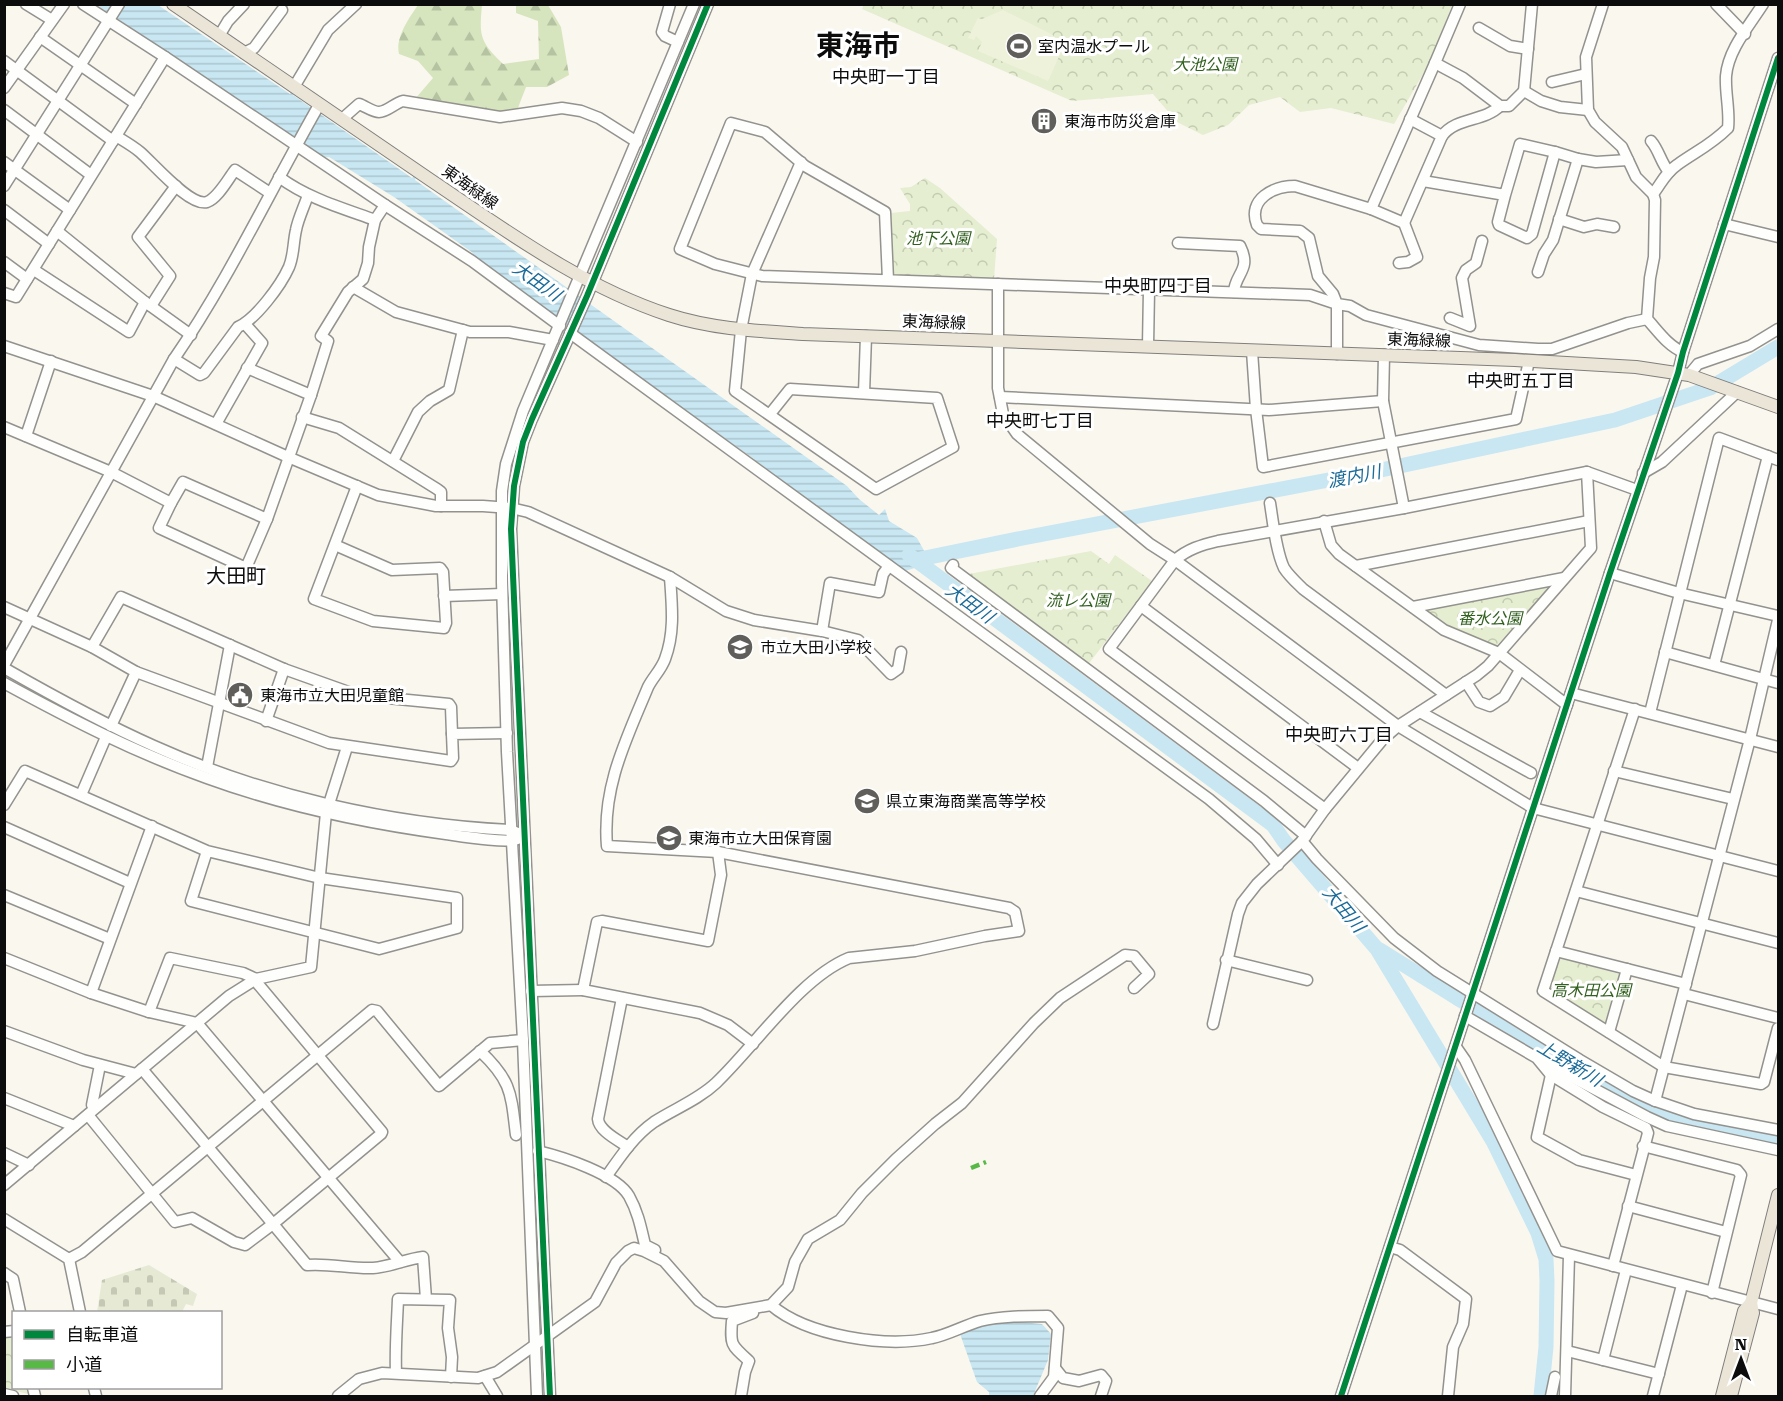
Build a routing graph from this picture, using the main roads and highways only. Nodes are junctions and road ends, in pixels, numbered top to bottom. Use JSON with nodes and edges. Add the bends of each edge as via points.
{"nodes":[{"id":1,"x":173,"y":4,"type":"edge"},
{"id":2,"x":1779,"y":407,"type":"edge"},
{"id":3,"x":1779,"y":1195,"type":"edge"},
{"id":4,"x":1751,"y":1303,"type":"junction"},
{"id":5,"x":1722,"y":1396,"type":"edge"},
{"id":6,"x":1731,"y":1396,"type":"edge"}],
"edges":[{"from":1,"to":2,"type":"main road","name":"東海緑線","via":[[578,282],[592,283],[670,315],[741,330],[1636,367],[1684,374]]},
{"from":3,"to":4,"type":"main road"},
{"from":4,"to":5,"type":"main road","via":[[1744,1311]]},
{"from":4,"to":6,"type":"main road","via":[[1753,1313]]}]}
